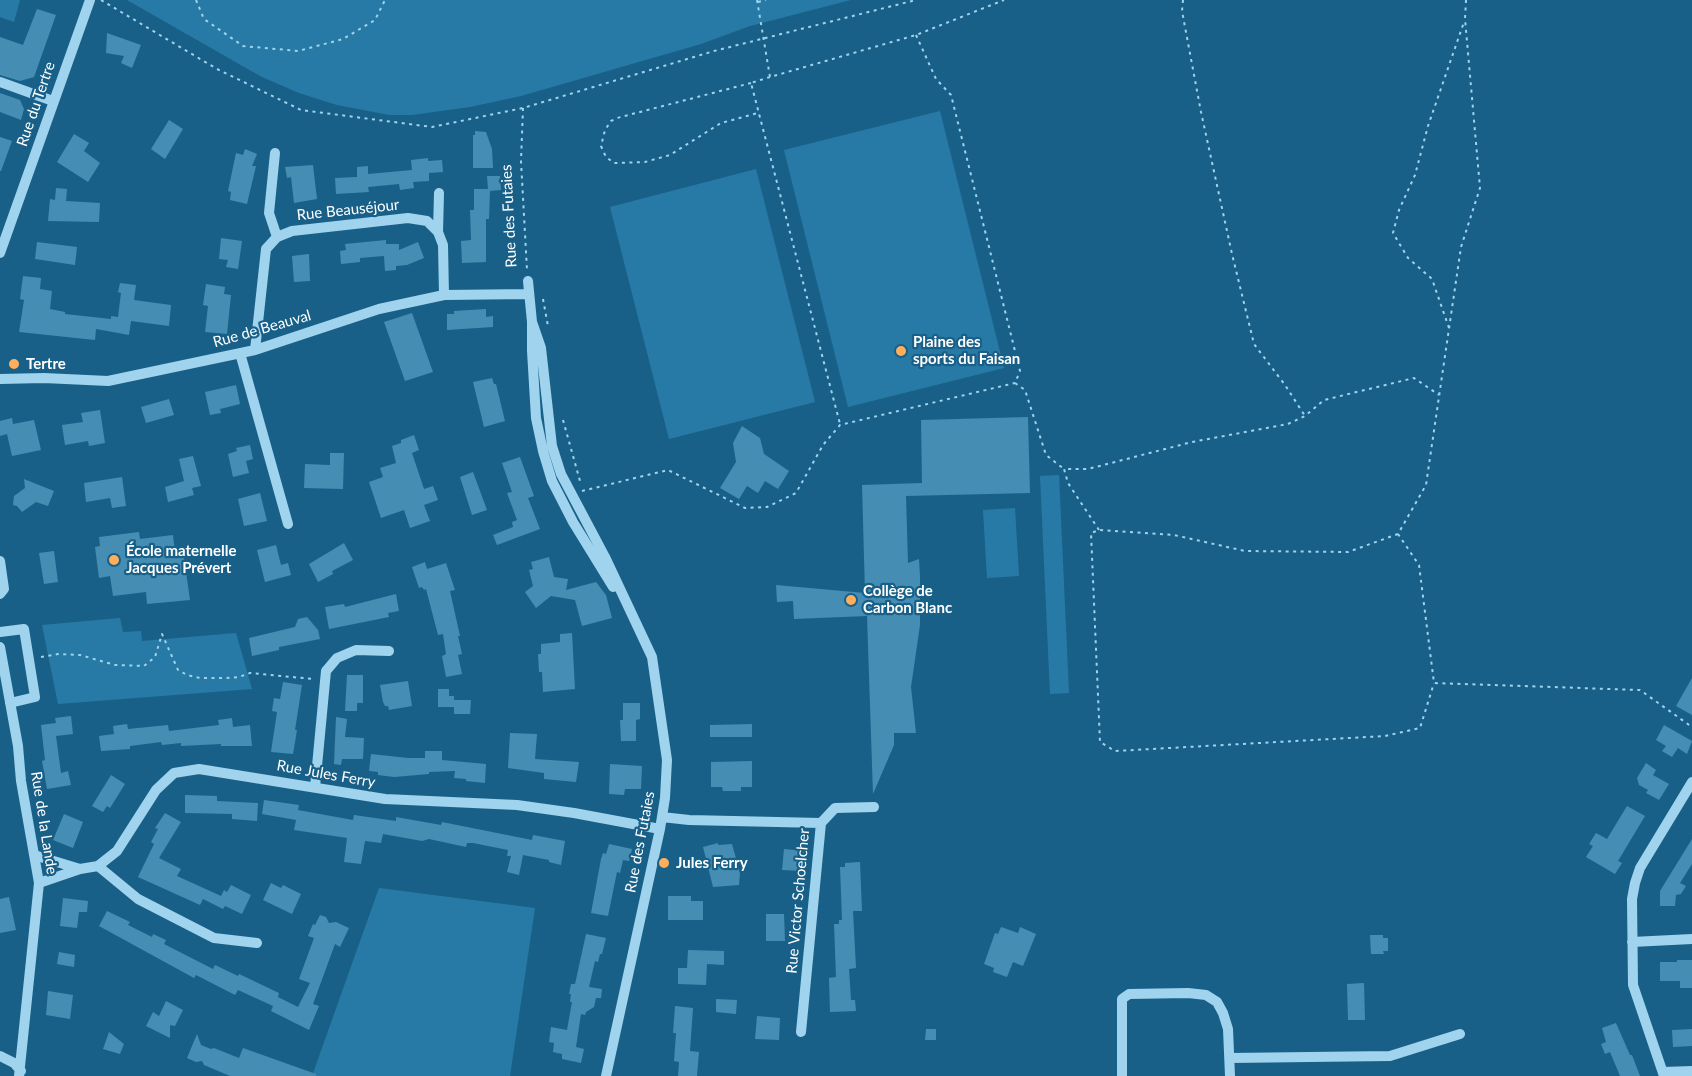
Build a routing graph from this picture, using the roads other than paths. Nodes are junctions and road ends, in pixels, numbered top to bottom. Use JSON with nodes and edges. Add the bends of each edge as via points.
{"nodes":[{"id":1,"x":90,"y":0,"type":"edge"},
{"id":2,"x":0,"y":82,"type":"edge"},
{"id":3,"x":53,"y":101,"type":"junction"},
{"id":4,"x":275,"y":153,"type":"dead end"},
{"id":5,"x":439,"y":193,"type":"dead end"},
{"id":6,"x":438,"y":232,"type":"junction"},
{"id":7,"x":277,"y":237,"type":"junction"},
{"id":8,"x":0,"y":253,"type":"edge"},
{"id":9,"x":528,"y":282,"type":"road end"},
{"id":10,"x":529,"y":294,"type":"junction"},
{"id":11,"x":444,"y":295,"type":"junction"},
{"id":12,"x":532,"y":322,"type":"junction"},
{"id":13,"x":255,"y":350,"type":"junction"},
{"id":14,"x":240,"y":353,"type":"junction"},
{"id":15,"x":0,"y":379,"type":"edge"},
{"id":16,"x":288,"y":524,"type":"dead end"},
{"id":17,"x":0,"y":561,"type":"edge"},
{"id":18,"x":0,"y":594,"type":"edge"},
{"id":19,"x":632,"y":615,"type":"junction"},
{"id":20,"x":0,"y":632,"type":"edge"},
{"id":21,"x":0,"y":647,"type":"edge"},
{"id":22,"x":389,"y":651,"type":"dead end"},
{"id":23,"x":10,"y":703,"type":"junction"},
{"id":24,"x":1692,"y":782,"type":"edge"},
{"id":25,"x":315,"y":786,"type":"junction"},
{"id":26,"x":874,"y":807,"type":"dead end"},
{"id":27,"x":662,"y":817,"type":"junction"},
{"id":28,"x":821,"y":823,"type":"junction"},
{"id":29,"x":660,"y":829,"type":"junction"},
{"id":30,"x":34,"y":855,"type":"junction"},
{"id":31,"x":98,"y":866,"type":"junction"},
{"id":32,"x":80,"y":869,"type":"junction"},
{"id":33,"x":39,"y":883,"type":"junction"},
{"id":34,"x":1692,"y":939,"type":"edge"},
{"id":35,"x":1632,"y":942,"type":"junction"},
{"id":36,"x":257,"y":943,"type":"dead end"},
{"id":37,"x":801,"y":1032,"type":"dead end"},
{"id":38,"x":1460,"y":1034,"type":"dead end"},
{"id":39,"x":0,"y":1056,"type":"edge"},
{"id":40,"x":1230,"y":1058,"type":"junction"},
{"id":41,"x":1692,"y":1071,"type":"edge"},
{"id":42,"x":21,"y":1074,"type":"edge"},
{"id":43,"x":1664,"y":1074,"type":"edge"},
{"id":44,"x":606,"y":1076,"type":"edge"},
{"id":45,"x":1122,"y":1076,"type":"edge"},
{"id":46,"x":1230,"y":1076,"type":"edge"}],
"edges":[{"from":1,"to":3,"type":"street","name":"Rue du Tertre"},
{"from":2,"to":3,"type":"street"},
{"from":3,"to":8,"type":"street","name":"Rue du Tertre"},
{"from":4,"to":7,"type":"street","via":[[269,213]]},
{"from":5,"to":6,"type":"street"},
{"from":6,"to":7,"type":"street","name":"Rue Beauséjour","via":[[427,221],[408,218],[292,231]]},
{"from":6,"to":11,"type":"street","via":[[443,245]]},
{"from":7,"to":13,"type":"street","via":[[266,249]]},
{"from":9,"to":10,"type":"street","name":"Rue des Futaies"},
{"from":10,"to":11,"type":"street","name":"Rue de Beauval"},
{"from":10,"to":12,"type":"street","name":"Rue des Futaies"},
{"from":11,"to":13,"type":"street","name":"Rue de Beauval","via":[[379,309]]},
{"from":12,"to":19,"type":"street","name":"Rue des Futaies","via":[[541,348],[552,446],[561,474]]},
{"from":12,"to":19,"type":"street","name":"Rue des Futaies","via":[[536,418],[552,481]]},
{"from":13,"to":14,"type":"street","name":"Rue de Beauval"},
{"from":14,"to":15,"type":"street","name":"Rue de Beauval","via":[[108,381]]},
{"from":14,"to":16,"type":"street"},
{"from":17,"to":18,"type":"street","via":[[4,589]]},
{"from":19,"to":27,"type":"street","name":"Rue des Futaies","via":[[652,657],[660,702],[667,759]]},
{"from":20,"to":23,"type":"street","via":[[24,629],[35,697]]},
{"from":21,"to":23,"type":"street","name":"Rue de la Lande"},
{"from":22,"to":25,"type":"street","via":[[356,650],[337,658],[326,671]]},
{"from":23,"to":30,"type":"street","name":"Rue de la Lande"},
{"from":24,"to":35,"type":"street","via":[[1640,868],[1632,898]]},
{"from":25,"to":29,"type":"street","name":"Rue Jules Ferry","via":[[385,799],[517,805]]},
{"from":25,"to":31,"type":"street","name":"Rue Jules Ferry","via":[[199,769],[174,773],[156,790],[117,851]]},
{"from":26,"to":28,"type":"street","via":[[835,808]]},
{"from":27,"to":28,"type":"street","name":"Rue Victor Schoelcher"},
{"from":27,"to":29,"type":"street","name":"Rue des Futaies"},
{"from":28,"to":37,"type":"street","name":"Rue Victor Schoelcher"},
{"from":29,"to":44,"type":"street","name":"Rue des Futaies"},
{"from":30,"to":32,"type":"street"},
{"from":30,"to":33,"type":"street","name":"Rue de la Lande"},
{"from":31,"to":32,"type":"street"},
{"from":31,"to":36,"type":"street","via":[[138,898],[214,938]]},
{"from":32,"to":33,"type":"street"},
{"from":33,"to":42,"type":"street","name":"Rue de la Lande"},
{"from":34,"to":35,"type":"street"},
{"from":35,"to":43,"type":"street","via":[[1633,985]]},
{"from":38,"to":40,"type":"street","via":[[1390,1056]]},
{"from":39,"to":42,"type":"street","via":[[14,1062]]},
{"from":40,"to":45,"type":"street","via":[[1223,1012],[1206,994],[1129,994],[1122,999]]},
{"from":40,"to":46,"type":"street"},
{"from":41,"to":43,"type":"street"}]}
